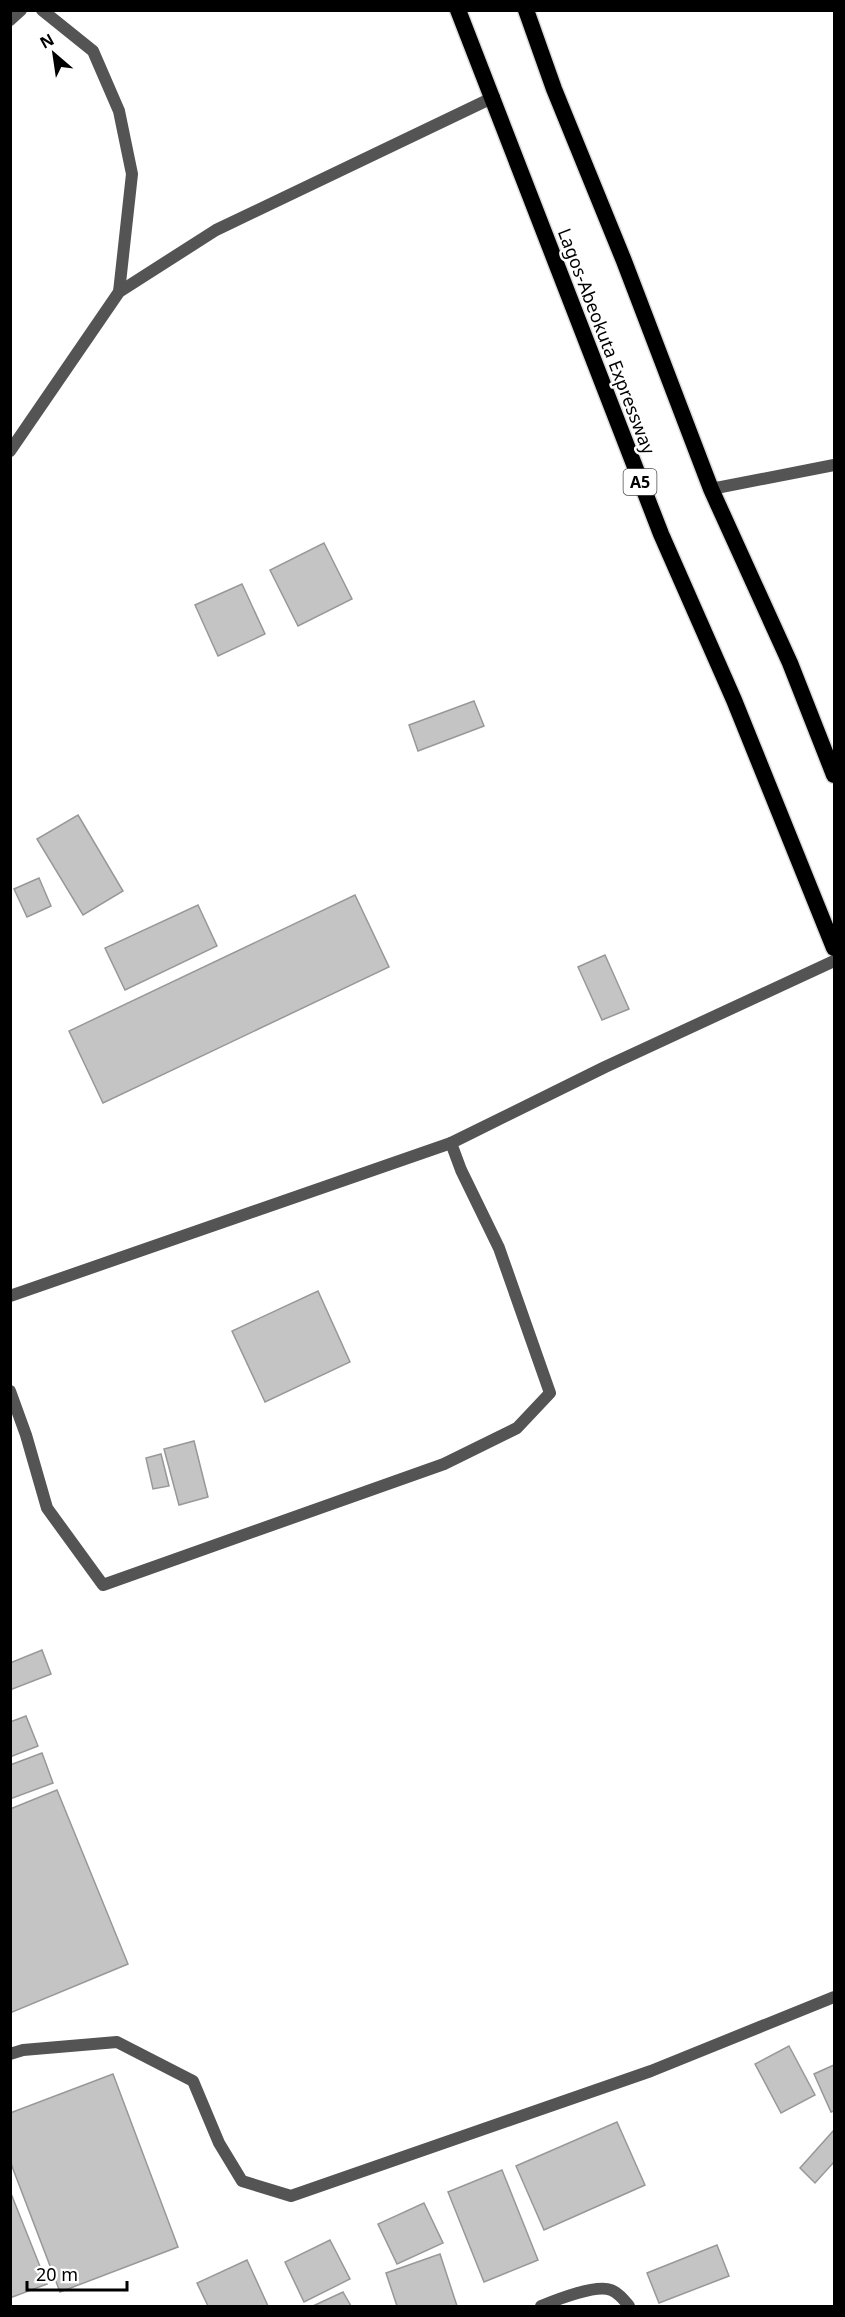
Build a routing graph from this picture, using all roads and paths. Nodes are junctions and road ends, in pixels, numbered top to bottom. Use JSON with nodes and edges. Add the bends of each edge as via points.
{"nodes":[{"id":1,"x":21,"y":10,"type":"edge"},
{"id":2,"x":42,"y":10,"type":"edge"},
{"id":3,"x":458,"y":10,"type":"edge"},
{"id":4,"x":526,"y":10,"type":"edge"},
{"id":5,"x":10,"y":20,"type":"edge"},
{"id":6,"x":494,"y":97,"type":"junction"},
{"id":7,"x":119,"y":291,"type":"junction"},
{"id":8,"x":10,"y":452,"type":"edge"},
{"id":9,"x":834,"y":465,"type":"edge"},
{"id":10,"x":711,"y":489,"type":"junction"},
{"id":11,"x":834,"y":775,"type":"edge"},
{"id":12,"x":834,"y":948,"type":"edge"},
{"id":13,"x":834,"y":961,"type":"edge"},
{"id":14,"x":451,"y":1143,"type":"junction"},
{"id":15,"x":10,"y":1296,"type":"edge"},
{"id":16,"x":10,"y":1392,"type":"edge"},
{"id":17,"x":834,"y":1997,"type":"edge"},
{"id":18,"x":10,"y":2054,"type":"edge"},
{"id":19,"x":541,"y":2307,"type":"edge"},
{"id":20,"x":629,"y":2307,"type":"edge"}],
"edges":[{"from":1,"to":5,"type":"street"},
{"from":2,"to":7,"type":"street","via":[[93,51],[120,111],[132,174]]},
{"from":3,"to":6,"type":"highway","name":"Lagos-Abeokuta Expressway","number":"A5"},
{"from":4,"to":10,"type":"highway"},
{"from":6,"to":7,"type":"street","via":[[216,230]]},
{"from":6,"to":12,"type":"highway","name":"Lagos-Abeokuta Expressway","number":"A5","via":[[661,534],[734,700]]},
{"from":7,"to":8,"type":"street"},
{"from":9,"to":10,"type":"street"},
{"from":10,"to":11,"type":"highway","via":[[790,663]]},
{"from":13,"to":14,"type":"street"},
{"from":14,"to":15,"type":"street"},
{"from":14,"to":16,"type":"street","via":[[500,1248],[550,1393],[517,1428],[444,1464],[103,1585],[46,1508]]},
{"from":17,"to":18,"type":"street","via":[[651,2071],[291,2196],[242,2181],[219,2143],[193,2081],[117,2042]]},
{"from":19,"to":20,"type":"street","via":[[588,2291],[609,2289]]}]}
